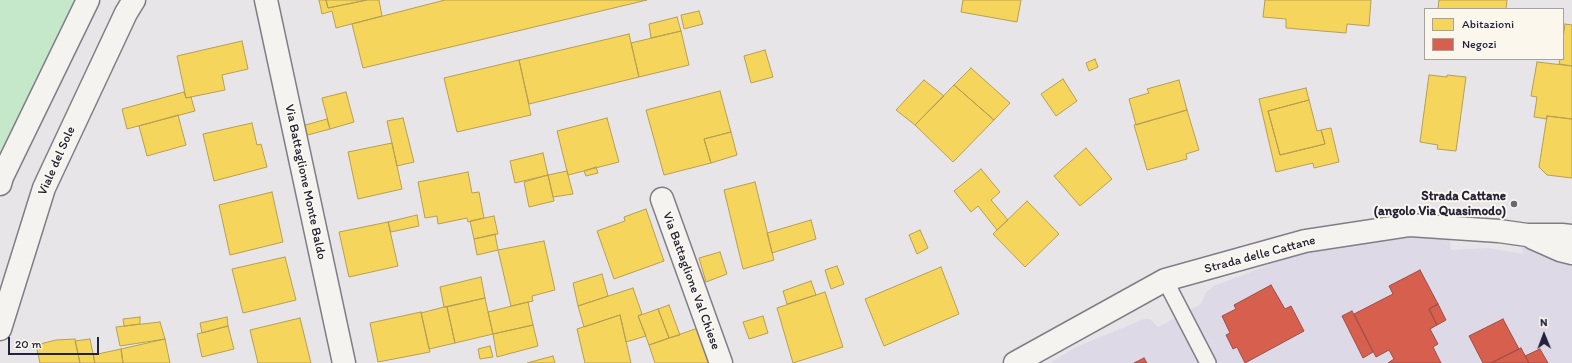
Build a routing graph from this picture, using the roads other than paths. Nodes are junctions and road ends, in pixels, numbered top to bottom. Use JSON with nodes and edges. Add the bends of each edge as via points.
{"nodes":[{"id":1,"x":88,"y":0,"type":"edge"},
{"id":2,"x":134,"y":0,"type":"edge"},
{"id":3,"x":266,"y":0,"type":"edge"},
{"id":4,"x":0,"y":184,"type":"edge"},
{"id":5,"x":662,"y":199,"type":"dead end"},
{"id":6,"x":1527,"y":236,"type":"junction"},
{"id":7,"x":1572,"y":236,"type":"edge"},
{"id":8,"x":1572,"y":253,"type":"edge"},
{"id":9,"x":1165,"y":280,"type":"junction"},
{"id":10,"x":0,"y":329,"type":"edge"},
{"id":11,"x":344,"y":363,"type":"edge"},
{"id":12,"x":720,"y":363,"type":"edge"},
{"id":13,"x":1014,"y":363,"type":"edge"},
{"id":14,"x":1208,"y":363,"type":"edge"}],
"edges":[{"from":1,"to":4,"type":"street"},
{"from":2,"to":10,"type":"street","name":"Viale del Sole","via":[[44,188]]},
{"from":3,"to":11,"type":"street","name":"Via Battaglione Monte Baldo"},
{"from":5,"to":12,"type":"street","name":"Via Battaglione Val Chiese"},
{"from":6,"to":7,"type":"street","name":"Strada delle Cattane"},
{"from":6,"to":8,"type":"street","name":"Strada delle Cattane"},
{"from":6,"to":9,"type":"street","name":"Strada delle Cattane","via":[[1499,231],[1410,225],[1305,241]]},
{"from":9,"to":13,"type":"street","name":"Strada delle Cattane"},
{"from":9,"to":14,"type":"lane"}]}
